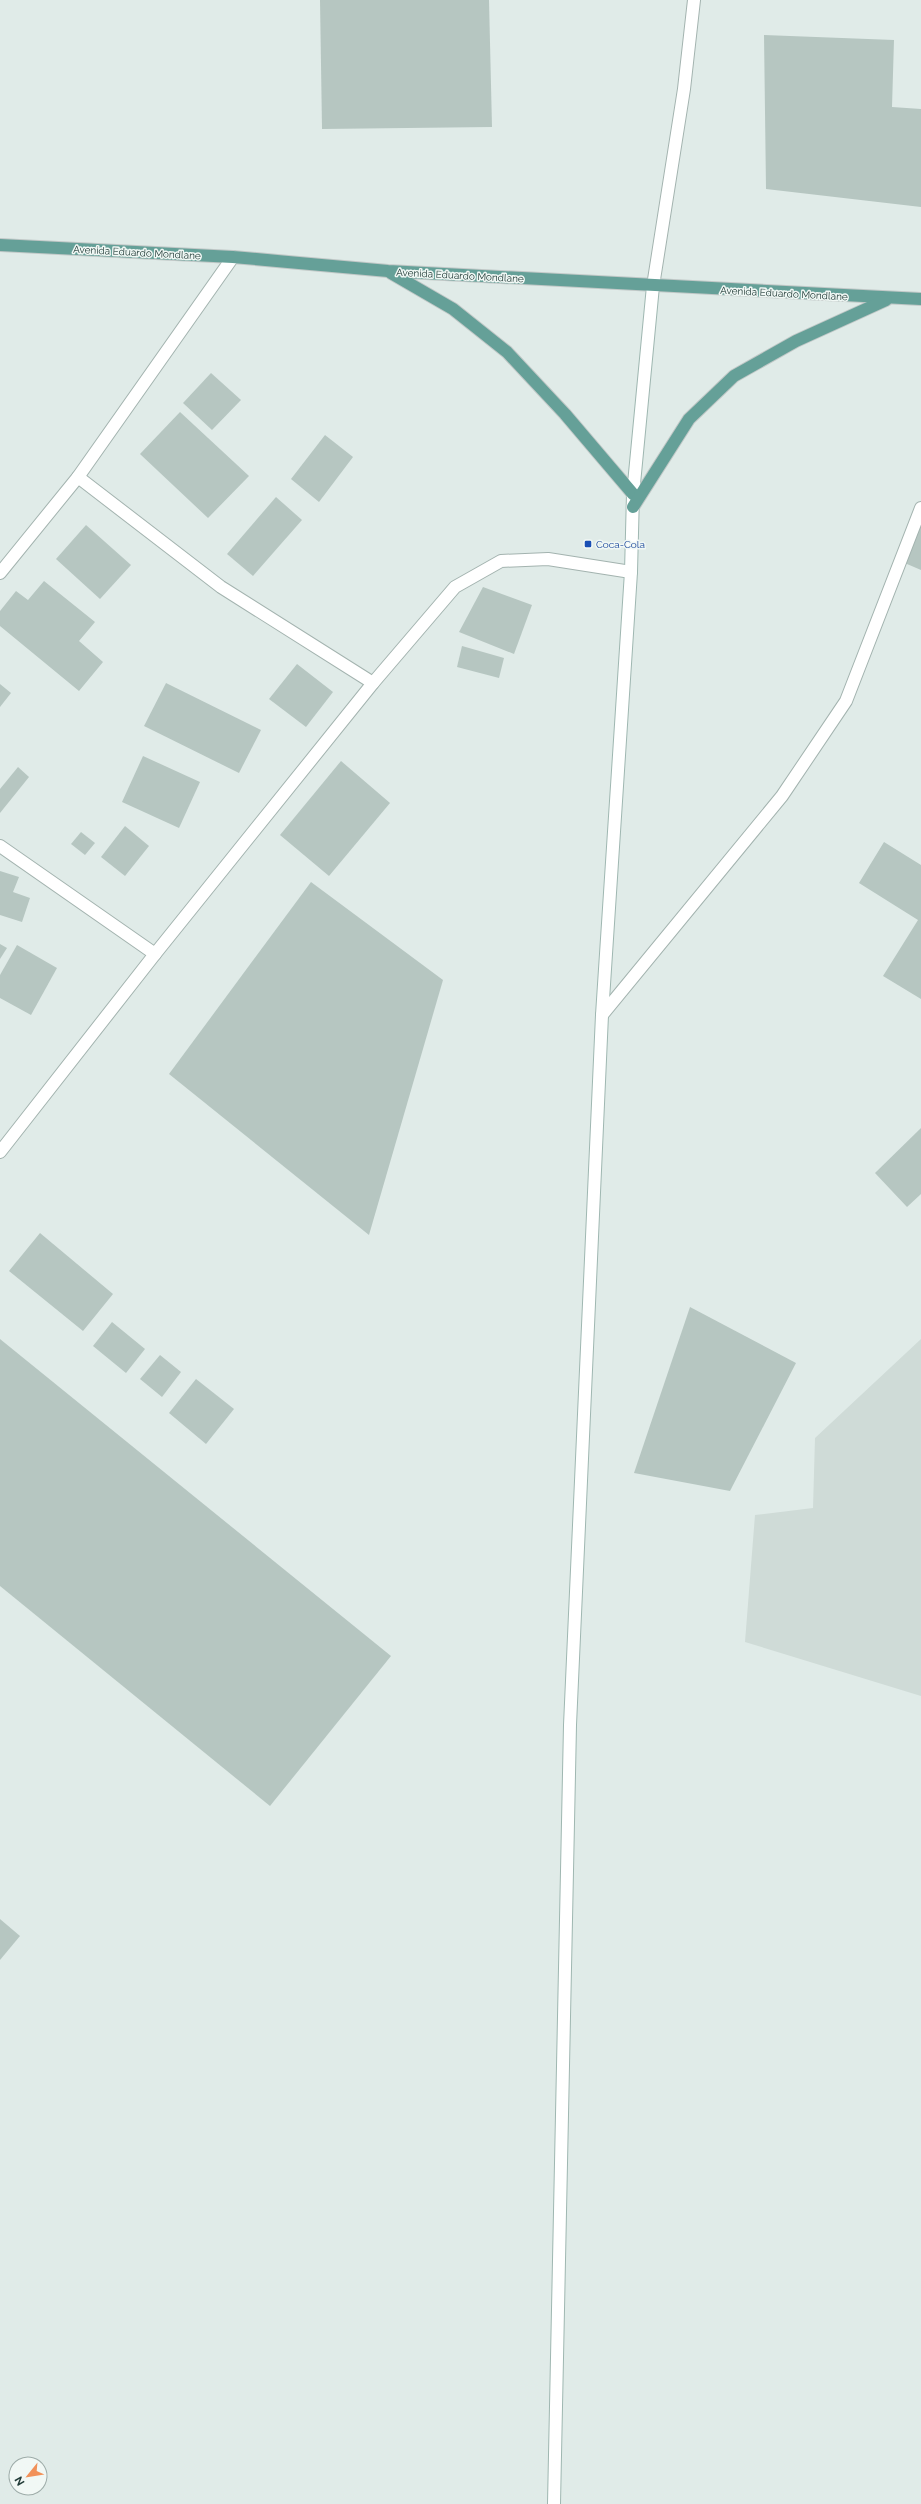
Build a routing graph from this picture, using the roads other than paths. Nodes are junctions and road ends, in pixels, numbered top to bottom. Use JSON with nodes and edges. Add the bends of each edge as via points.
{"nodes":[{"id":1,"x":694,"y":0,"type":"edge"},
{"id":2,"x":0,"y":245,"type":"edge"},
{"id":3,"x":233,"y":257,"type":"junction"},
{"id":4,"x":388,"y":271,"type":"junction"},
{"id":5,"x":653,"y":286,"type":"junction"},
{"id":6,"x":889,"y":298,"type":"junction"},
{"id":7,"x":921,"y":299,"type":"edge"},
{"id":8,"x":78,"y":477,"type":"junction"},
{"id":9,"x":633,"y":494,"type":"junction"},
{"id":10,"x":633,"y":507,"type":"junction"},
{"id":11,"x":921,"y":508,"type":"edge"},
{"id":12,"x":631,"y":572,"type":"junction"},
{"id":13,"x":0,"y":573,"type":"edge"},
{"id":14,"x":373,"y":683,"type":"junction"},
{"id":15,"x":0,"y":846,"type":"edge"},
{"id":16,"x":155,"y":954,"type":"junction"},
{"id":17,"x":602,"y":1015,"type":"junction"},
{"id":18,"x":0,"y":1152,"type":"edge"},
{"id":19,"x":554,"y":2504,"type":"edge"}],
"edges":[{"from":1,"to":5,"type":"main road","via":[[684,88]]},
{"from":2,"to":3,"type":"main road","name":"Avenida Eduardo Mondlane"},
{"from":3,"to":4,"type":"main road","name":"Avenida Eduardo Mondlane"},
{"from":3,"to":8,"type":"main road"},
{"from":4,"to":5,"type":"main road","name":"Avenida Eduardo Mondlane"},
{"from":4,"to":9,"type":"main road","via":[[453,310],[507,352],[565,414]]},
{"from":5,"to":6,"type":"main road","name":"Avenida Eduardo Mondlane"},
{"from":5,"to":9,"type":"main road"},
{"from":6,"to":7,"type":"main road","name":"Avenida Eduardo Mondlane"},
{"from":6,"to":10,"type":"main road","via":[[796,341],[734,376],[690,418]]},
{"from":8,"to":13,"type":"main road"},
{"from":8,"to":14,"type":"main road","via":[[222,588]]},
{"from":9,"to":10,"type":"main road"},
{"from":10,"to":12,"type":"main road"},
{"from":11,"to":17,"type":"main road","via":[[846,701],[782,796]]},
{"from":12,"to":14,"type":"main road","via":[[548,560],[501,561],[455,587]]},
{"from":12,"to":17,"type":"main road"},
{"from":14,"to":16,"type":"main road"},
{"from":15,"to":16,"type":"main road"},
{"from":16,"to":18,"type":"main road"},
{"from":17,"to":19,"type":"main road","via":[[570,1725]]}]}
